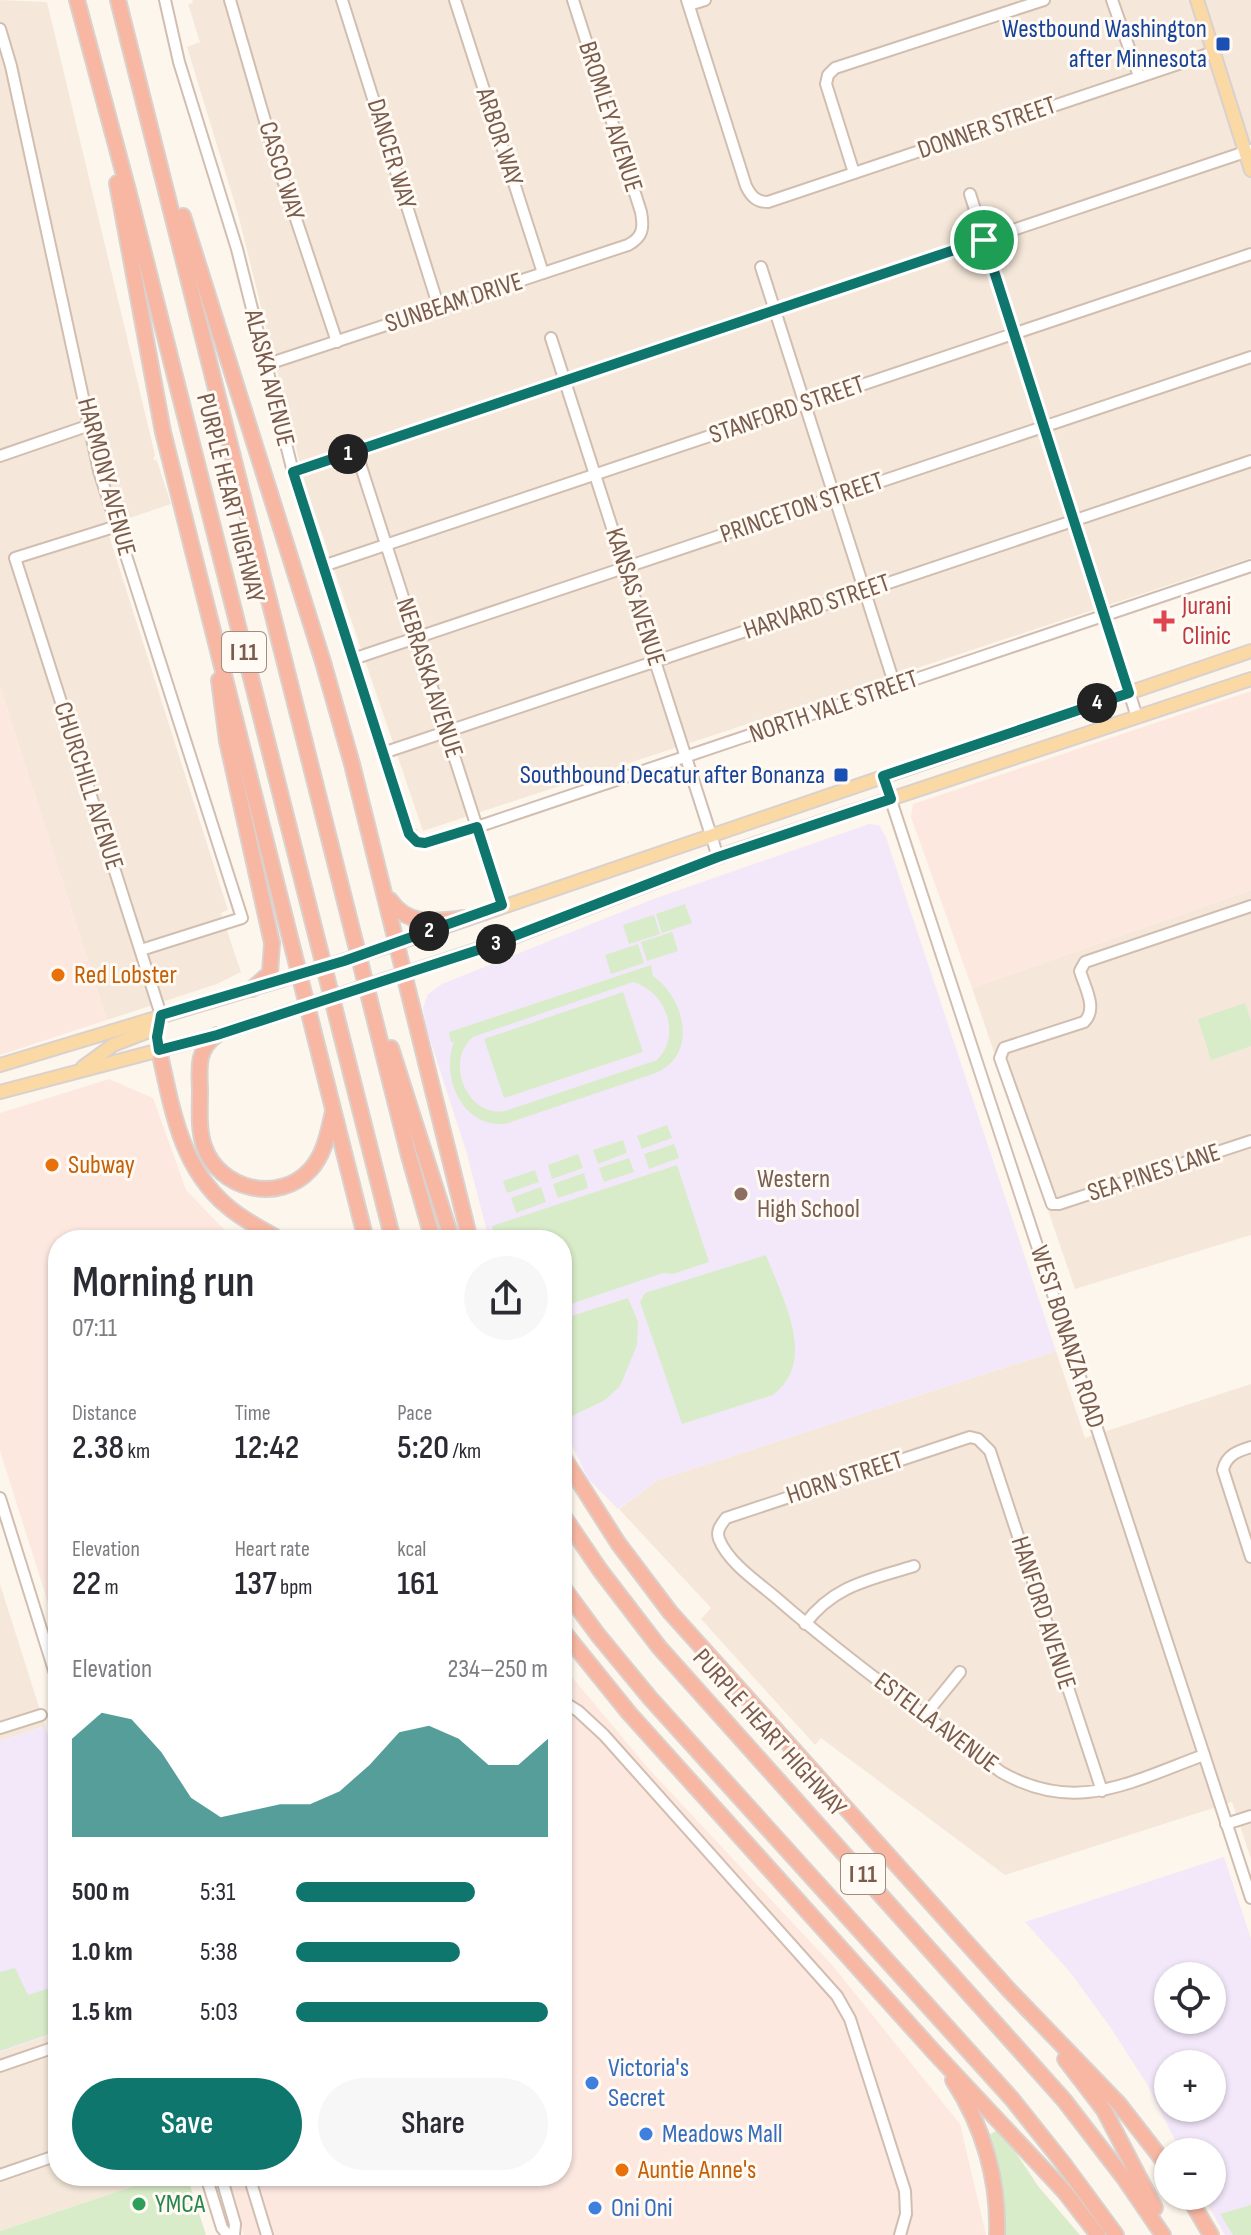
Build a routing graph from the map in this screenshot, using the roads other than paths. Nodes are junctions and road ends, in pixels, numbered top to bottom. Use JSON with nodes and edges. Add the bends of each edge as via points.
{"nodes":[{"id":1,"x":77,"y":0,"type":"edge"},
{"id":2,"x":118,"y":0,"type":"edge"},
{"id":3,"x":165,"y":0,"type":"edge"},
{"id":4,"x":230,"y":0,"type":"edge"},
{"id":5,"x":342,"y":0,"type":"edge"},
{"id":6,"x":455,"y":0,"type":"edge"},
{"id":7,"x":573,"y":0,"type":"edge"},
{"id":8,"x":705,"y":0,"type":"edge"},
{"id":9,"x":1044,"y":0,"type":"edge"},
{"id":10,"x":1112,"y":0,"type":"edge"},
{"id":11,"x":1197,"y":0,"type":"edge"},
{"id":12,"x":688,"y":3,"type":"edge"},
{"id":13,"x":0,"y":29,"type":"edge"},
{"id":14,"x":1214,"y":52,"type":"junction"},
{"id":15,"x":134,"y":59,"type":"junction"},
{"id":16,"x":95,"y":64,"type":"junction"},
{"id":17,"x":1139,"y":76,"type":"junction"},
{"id":18,"x":1248,"y":151,"type":"edge"},
{"id":19,"x":1251,"y":170,"type":"edge"},
{"id":20,"x":854,"y":173,"type":"junction"},
{"id":21,"x":970,"y":194,"type":"dead end"},
{"id":22,"x":641,"y":235,"type":"joint"},
{"id":23,"x":984,"y":240,"type":"junction"},
{"id":24,"x":1251,"y":254,"type":"edge"},
{"id":25,"x":761,"y":267,"type":"dead end"},
{"id":26,"x":543,"y":273,"type":"junction"},
{"id":27,"x":439,"y":308,"type":"junction"},
{"id":28,"x":775,"y":310,"type":"junction"},
{"id":29,"x":1014,"y":333,"type":"junction"},
{"id":30,"x":551,"y":338,"type":"dead end"},
{"id":31,"x":337,"y":342,"type":"junction"},
{"id":32,"x":1251,"y":357,"type":"edge"},
{"id":33,"x":265,"y":365,"type":"junction"},
{"id":34,"x":565,"y":381,"type":"junction"},
{"id":35,"x":805,"y":404,"type":"junction"},
{"id":36,"x":90,"y":425,"type":"junction"},
{"id":37,"x":1044,"y":427,"type":"junction"},
{"id":38,"x":356,"y":451,"type":"junction"},
{"id":39,"x":0,"y":456,"type":"edge"},
{"id":40,"x":1251,"y":461,"type":"edge"},
{"id":41,"x":293,"y":472,"type":"junction"},
{"id":42,"x":595,"y":474,"type":"junction"},
{"id":43,"x":835,"y":497,"type":"junction"},
{"id":44,"x":1074,"y":520,"type":"junction"},
{"id":45,"x":117,"y":526,"type":"junction"},
{"id":46,"x":386,"y":545,"type":"junction"},
{"id":47,"x":323,"y":566,"type":"junction"},
{"id":48,"x":1251,"y":566,"type":"edge"},
{"id":49,"x":625,"y":568,"type":"junction"},
{"id":50,"x":865,"y":591,"type":"junction"},
{"id":51,"x":1105,"y":616,"type":"junction"},
{"id":52,"x":212,"y":625,"type":"junction"},
{"id":53,"x":416,"y":638,"type":"junction"},
{"id":54,"x":1251,"y":651,"type":"edge"},
{"id":55,"x":353,"y":659,"type":"junction"},
{"id":56,"x":655,"y":661,"type":"junction"},
{"id":57,"x":1251,"y":679,"type":"edge"},
{"id":58,"x":895,"y":686,"type":"junction"},
{"id":59,"x":1129,"y":693,"type":"junction"},
{"id":60,"x":1137,"y":717,"type":"junction"},
{"id":61,"x":446,"y":732,"type":"junction"},
{"id":62,"x":383,"y":753,"type":"junction"},
{"id":63,"x":686,"y":757,"type":"junction"},
{"id":64,"x":883,"y":776,"type":"junction"},
{"id":65,"x":891,"y":799,"type":"junction"},
{"id":66,"x":477,"y":827,"type":"junction"},
{"id":67,"x":711,"y":834,"type":"junction"},
{"id":68,"x":417,"y":842,"type":"joint"},
{"id":69,"x":718,"y":857,"type":"junction"},
{"id":70,"x":385,"y":891,"type":"junction"},
{"id":71,"x":346,"y":903,"type":"junction"},
{"id":72,"x":502,"y":905,"type":"junction"},
{"id":73,"x":1251,"y":906,"type":"edge"},
{"id":74,"x":465,"y":918,"type":"junction"},
{"id":75,"x":393,"y":945,"type":"junction"},
{"id":76,"x":141,"y":950,"type":"junction"},
{"id":77,"x":400,"y":975,"type":"junction"},
{"id":78,"x":252,"y":989,"type":"junction"},
{"id":79,"x":161,"y":1015,"type":"junction"},
{"id":80,"x":217,"y":1035,"type":"junction"},
{"id":81,"x":159,"y":1050,"type":"junction"},
{"id":82,"x":0,"y":1065,"type":"edge"},
{"id":83,"x":78,"y":1070,"type":"junction"},
{"id":84,"x":0,"y":1092,"type":"edge"},
{"id":85,"x":334,"y":1111,"type":"junction"},
{"id":86,"x":1251,"y":1141,"type":"edge"},
{"id":87,"x":264,"y":1230,"type":"edge"},
{"id":88,"x":364,"y":1230,"type":"edge"},
{"id":89,"x":390,"y":1230,"type":"edge"},
{"id":90,"x":430,"y":1230,"type":"edge"},
{"id":91,"x":449,"y":1230,"type":"edge"},
{"id":92,"x":467,"y":1230,"type":"edge"},
{"id":93,"x":978,"y":1439,"type":"joint"},
{"id":94,"x":1251,"y":1447,"type":"edge"},
{"id":95,"x":572,"y":1470,"type":"edge"},
{"id":96,"x":0,"y":1498,"type":"edge"},
{"id":97,"x":572,"y":1529,"type":"edge"},
{"id":98,"x":718,"y":1530,"type":"joint"},
{"id":99,"x":1251,"y":1557,"type":"edge"},
{"id":100,"x":914,"y":1566,"type":"dead end"},
{"id":101,"x":572,"y":1599,"type":"edge"},
{"id":102,"x":805,"y":1624,"type":"junction"},
{"id":103,"x":572,"y":1642,"type":"edge"},
{"id":104,"x":48,"y":1651,"type":"edge"},
{"id":105,"x":960,"y":1672,"type":"dead end"},
{"id":106,"x":572,"y":1707,"type":"edge"},
{"id":107,"x":41,"y":1715,"type":"dead end"},
{"id":108,"x":925,"y":1715,"type":"junction"},
{"id":109,"x":0,"y":1728,"type":"edge"},
{"id":110,"x":1204,"y":1755,"type":"junction"},
{"id":111,"x":1102,"y":1791,"type":"junction"},
{"id":112,"x":1251,"y":1816,"type":"edge"},
{"id":113,"x":1226,"y":1824,"type":"junction"},
{"id":114,"x":1251,"y":1898,"type":"edge"},
{"id":115,"x":1009,"y":1990,"type":"junction"},
{"id":116,"x":48,"y":2049,"type":"edge"},
{"id":117,"x":934,"y":2052,"type":"junction"},
{"id":118,"x":0,"y":2066,"type":"edge"},
{"id":119,"x":1154,"y":2149,"type":"edge"},
{"id":120,"x":48,"y":2158,"type":"edge"},
{"id":121,"x":0,"y":2175,"type":"edge"},
{"id":122,"x":209,"y":2186,"type":"edge"},
{"id":123,"x":224,"y":2186,"type":"edge"},
{"id":124,"x":252,"y":2186,"type":"edge"},
{"id":125,"x":1196,"y":2210,"type":"edge"},
{"id":126,"x":228,"y":2235,"type":"edge"},
{"id":127,"x":234,"y":2235,"type":"edge"},
{"id":128,"x":267,"y":2235,"type":"edge"},
{"id":129,"x":900,"y":2235,"type":"edge"},
{"id":130,"x":997,"y":2235,"type":"edge"},
{"id":131,"x":1098,"y":2235,"type":"edge"},
{"id":132,"x":1116,"y":2235,"type":"edge"},
{"id":133,"x":1166,"y":2235,"type":"edge"},
{"id":134,"x":1211,"y":2235,"type":"edge"}],
"edges":[{"from":1,"to":16,"type":"highway","name":"PURPLE HEART HIGHWAY","number":"I 11"},
{"from":2,"to":15,"type":"highway","name":"PURPLE HEART HIGHWAY","number":"I 11"},
{"from":3,"to":33,"type":"street","name":"ALASKA AVENUE"},
{"from":4,"to":31,"type":"street","name":"CASCO WAY"},
{"from":5,"to":27,"type":"street","name":"DANCER WAY"},
{"from":6,"to":26,"type":"street","name":"ARBOR WAY"},
{"from":7,"to":22,"type":"street","name":"BROMLEY AVENUE","via":[[641,212]]},
{"from":8,"to":12,"type":"street"},
{"from":9,"to":20,"type":"street","via":[[835,68],[826,84]]},
{"from":10,"to":17,"type":"street"},
{"from":11,"to":14,"type":"main road"},
{"from":12,"to":20,"type":"street","name":"DONNER STREET","via":[[751,195],[768,202]]},
{"from":13,"to":36,"type":"street","name":"HARMONY AVENUE"},
{"from":14,"to":17,"type":"street","name":"DONNER STREET"},
{"from":14,"to":18,"type":"main road"},
{"from":15,"to":70,"type":"highway","via":[[323,662]]},
{"from":15,"to":71,"type":"highway","name":"PURPLE HEART HIGHWAY","number":"I 11"},
{"from":16,"to":52,"type":"highway","via":[[163,432]]},
{"from":16,"to":89,"type":"highway","name":"PURPLE HEART HIGHWAY","number":"I 11"},
{"from":17,"to":20,"type":"street","name":"DONNER STREET"},
{"from":18,"to":19,"type":"main road"},
{"from":18,"to":23,"type":"street"},
{"from":21,"to":23,"type":"street"},
{"from":22,"to":26,"type":"street","name":"SUNBEAM DRIVE","via":[[628,245]]},
{"from":23,"to":28,"type":"street"},
{"from":23,"to":29,"type":"street"},
{"from":24,"to":29,"type":"street","name":"STANFORD STREET"},
{"from":25,"to":28,"type":"street"},
{"from":26,"to":27,"type":"street","name":"SUNBEAM DRIVE"},
{"from":27,"to":31,"type":"street","name":"SUNBEAM DRIVE"},
{"from":28,"to":34,"type":"street"},
{"from":28,"to":35,"type":"street"},
{"from":29,"to":35,"type":"street","name":"STANFORD STREET"},
{"from":29,"to":37,"type":"street"},
{"from":30,"to":34,"type":"street","name":"KANSAS AVENUE"},
{"from":31,"to":33,"type":"street","name":"SUNBEAM DRIVE"},
{"from":32,"to":37,"type":"street","name":"PRINCETON STREET"},
{"from":33,"to":41,"type":"street","name":"ALASKA AVENUE"},
{"from":34,"to":38,"type":"street"},
{"from":34,"to":42,"type":"street","name":"KANSAS AVENUE"},
{"from":35,"to":42,"type":"street","name":"STANFORD STREET"},
{"from":35,"to":43,"type":"street"},
{"from":36,"to":39,"type":"street"},
{"from":36,"to":45,"type":"street","name":"HARMONY AVENUE"},
{"from":37,"to":43,"type":"street","name":"PRINCETON STREET"},
{"from":37,"to":44,"type":"street"},
{"from":38,"to":41,"type":"street"},
{"from":38,"to":46,"type":"street","name":"NEBRASKA AVENUE"},
{"from":40,"to":44,"type":"street","name":"HARVARD STREET"},
{"from":41,"to":47,"type":"street","name":"ALASKA AVENUE"},
{"from":42,"to":46,"type":"street","name":"STANFORD STREET"},
{"from":42,"to":49,"type":"street","name":"KANSAS AVENUE"},
{"from":43,"to":49,"type":"street","name":"PRINCETON STREET"},
{"from":43,"to":50,"type":"street"},
{"from":44,"to":50,"type":"street","name":"HARVARD STREET"},
{"from":44,"to":51,"type":"street"},
{"from":45,"to":76,"type":"street","name":"HARMONY AVENUE","via":[[242,918]]},
{"from":45,"to":76,"type":"street","name":"CHURCHILL AVENUE","via":[[15,558]]},
{"from":46,"to":47,"type":"street","name":"STANFORD STREET"},
{"from":46,"to":53,"type":"street","name":"NEBRASKA AVENUE"},
{"from":47,"to":55,"type":"street","name":"ALASKA AVENUE"},
{"from":48,"to":51,"type":"street","name":"NORTH YALE STREET"},
{"from":49,"to":53,"type":"street","name":"PRINCETON STREET"},
{"from":49,"to":56,"type":"street","name":"KANSAS AVENUE"},
{"from":50,"to":56,"type":"street","name":"HARVARD STREET"},
{"from":50,"to":58,"type":"street"},
{"from":51,"to":58,"type":"street","name":"NORTH YALE STREET"},
{"from":51,"to":59,"type":"street"},
{"from":52,"to":78,"type":"highway","via":[[227,741],[272,943],[272,970]]},
{"from":52,"to":85,"type":"highway"},
{"from":53,"to":55,"type":"street","name":"PRINCETON STREET"},
{"from":53,"to":61,"type":"street","name":"NEBRASKA AVENUE"},
{"from":54,"to":59,"type":"main road"},
{"from":55,"to":62,"type":"street","name":"ALASKA AVENUE"},
{"from":56,"to":61,"type":"street","name":"HARVARD STREET"},
{"from":56,"to":63,"type":"street","name":"KANSAS AVENUE"},
{"from":57,"to":60,"type":"main road"},
{"from":58,"to":63,"type":"street","name":"NORTH YALE STREET"},
{"from":59,"to":60,"type":"street"},
{"from":59,"to":64,"type":"main road"},
{"from":60,"to":65,"type":"main road"},
{"from":61,"to":62,"type":"street","name":"HARVARD STREET"},
{"from":61,"to":66,"type":"street","name":"NEBRASKA AVENUE"},
{"from":62,"to":68,"type":"street","name":"ALASKA AVENUE","via":[[408,830]]},
{"from":63,"to":66,"type":"street","name":"NORTH YALE STREET"},
{"from":63,"to":67,"type":"street","name":"KANSAS AVENUE"},
{"from":64,"to":65,"type":"street","name":"WEST BONANZA ROAD"},
{"from":64,"to":67,"type":"main road"},
{"from":65,"to":69,"type":"main road"},
{"from":65,"to":110,"type":"street","name":"WEST BONANZA ROAD"},
{"from":66,"to":68,"type":"street","name":"NORTH YALE STREET"},
{"from":66,"to":72,"type":"street","name":"NEBRASKA AVENUE"},
{"from":67,"to":69,"type":"street","name":"KANSAS AVENUE"},
{"from":67,"to":72,"type":"main road"},
{"from":69,"to":77,"type":"main road","via":[[517,936]]},
{"from":70,"to":74,"type":"highway","via":[[395,907],[413,919]]},
{"from":70,"to":75,"type":"highway"},
{"from":71,"to":90,"type":"highway","name":"PURPLE HEART HIGHWAY","number":"I 11"},
{"from":71,"to":91,"type":"highway"},
{"from":72,"to":74,"type":"main road"},
{"from":73,"to":86,"type":"street","name":"SEA PINES LANE","via":[[1085,962],[1080,971],[1090,1017],[1004,1048],[1000,1058],[1049,1201],[1056,1204]]},
{"from":74,"to":75,"type":"main road"},
{"from":75,"to":77,"type":"highway"},
{"from":75,"to":78,"type":"main road","bridge":true},
{"from":76,"to":79,"type":"street","name":"CHURCHILL AVENUE"},
{"from":77,"to":80,"type":"main road","bridge":true},
{"from":77,"to":92,"type":"highway"},
{"from":78,"to":79,"type":"main road"},
{"from":79,"to":81,"type":"main road"},
{"from":79,"to":82,"type":"main road"},
{"from":79,"to":83,"type":"main road","via":[[149,1031],[113,1045]]},
{"from":80,"to":81,"type":"main road"},
{"from":80,"to":85,"type":"highway","via":[[200,1059],[201,1132],[210,1159],[230,1179],[267,1190],[303,1177],[322,1151]]},
{"from":81,"to":83,"type":"main road"},
{"from":81,"to":87,"type":"highway","via":[[177,1130],[195,1169],[227,1206]]},
{"from":83,"to":84,"type":"main road"},
{"from":85,"to":88,"type":"highway"},
{"from":93,"to":98,"type":"street","name":"HORN STREET","via":[[970,1437],[726,1518]]},
{"from":93,"to":111,"type":"street","name":"HANFORD AVENUE","via":[[990,1451]]},
{"from":94,"to":99,"type":"street","via":[[1236,1451],[1223,1470]]},
{"from":95,"to":115,"type":"highway","via":[[670,1612]]},
{"from":96,"to":104,"type":"street"},
{"from":97,"to":133,"type":"highway","name":"PURPLE HEART HIGHWAY","number":"I 11","via":[[659,1647],[1043,2074]]},
{"from":98,"to":102,"type":"street","name":"ESTELLA AVENUE","via":[[725,1550]]},
{"from":100,"to":102,"type":"street","via":[[846,1588]]},
{"from":101,"to":132,"type":"highway","number":"I 11","via":[[639,1686],[1012,2099]]},
{"from":102,"to":108,"type":"street","name":"ESTELLA AVENUE"},
{"from":103,"to":117,"type":"highway","via":[[629,1713]]},
{"from":105,"to":108,"type":"street"},
{"from":106,"to":129,"type":"street","via":[[606,1737],[837,1996],[850,2019],[905,2191]]},
{"from":107,"to":109,"type":"street"},
{"from":108,"to":111,"type":"street","name":"ESTELLA AVENUE","via":[[1023,1785],[1070,1795]]},
{"from":110,"to":111,"type":"street","name":"ESTELLA AVENUE"},
{"from":110,"to":113,"type":"street","name":"WEST BONANZA ROAD"},
{"from":112,"to":113,"type":"street"},
{"from":113,"to":114,"type":"street","name":"WEST BONANZA ROAD"},
{"from":115,"to":119,"type":"highway","via":[[1119,2104]]},
{"from":115,"to":133,"type":"highway","via":[[1104,2110]]},
{"from":116,"to":118,"type":"street"},
{"from":117,"to":130,"type":"highway","via":[[982,2137],[995,2191]]},
{"from":117,"to":131,"type":"highway"},
{"from":120,"to":121,"type":"street"},
{"from":122,"to":126,"type":"street"},
{"from":123,"to":127,"type":"street"},
{"from":124,"to":128,"type":"street"},
{"from":125,"to":134,"type":"highway"}]}
